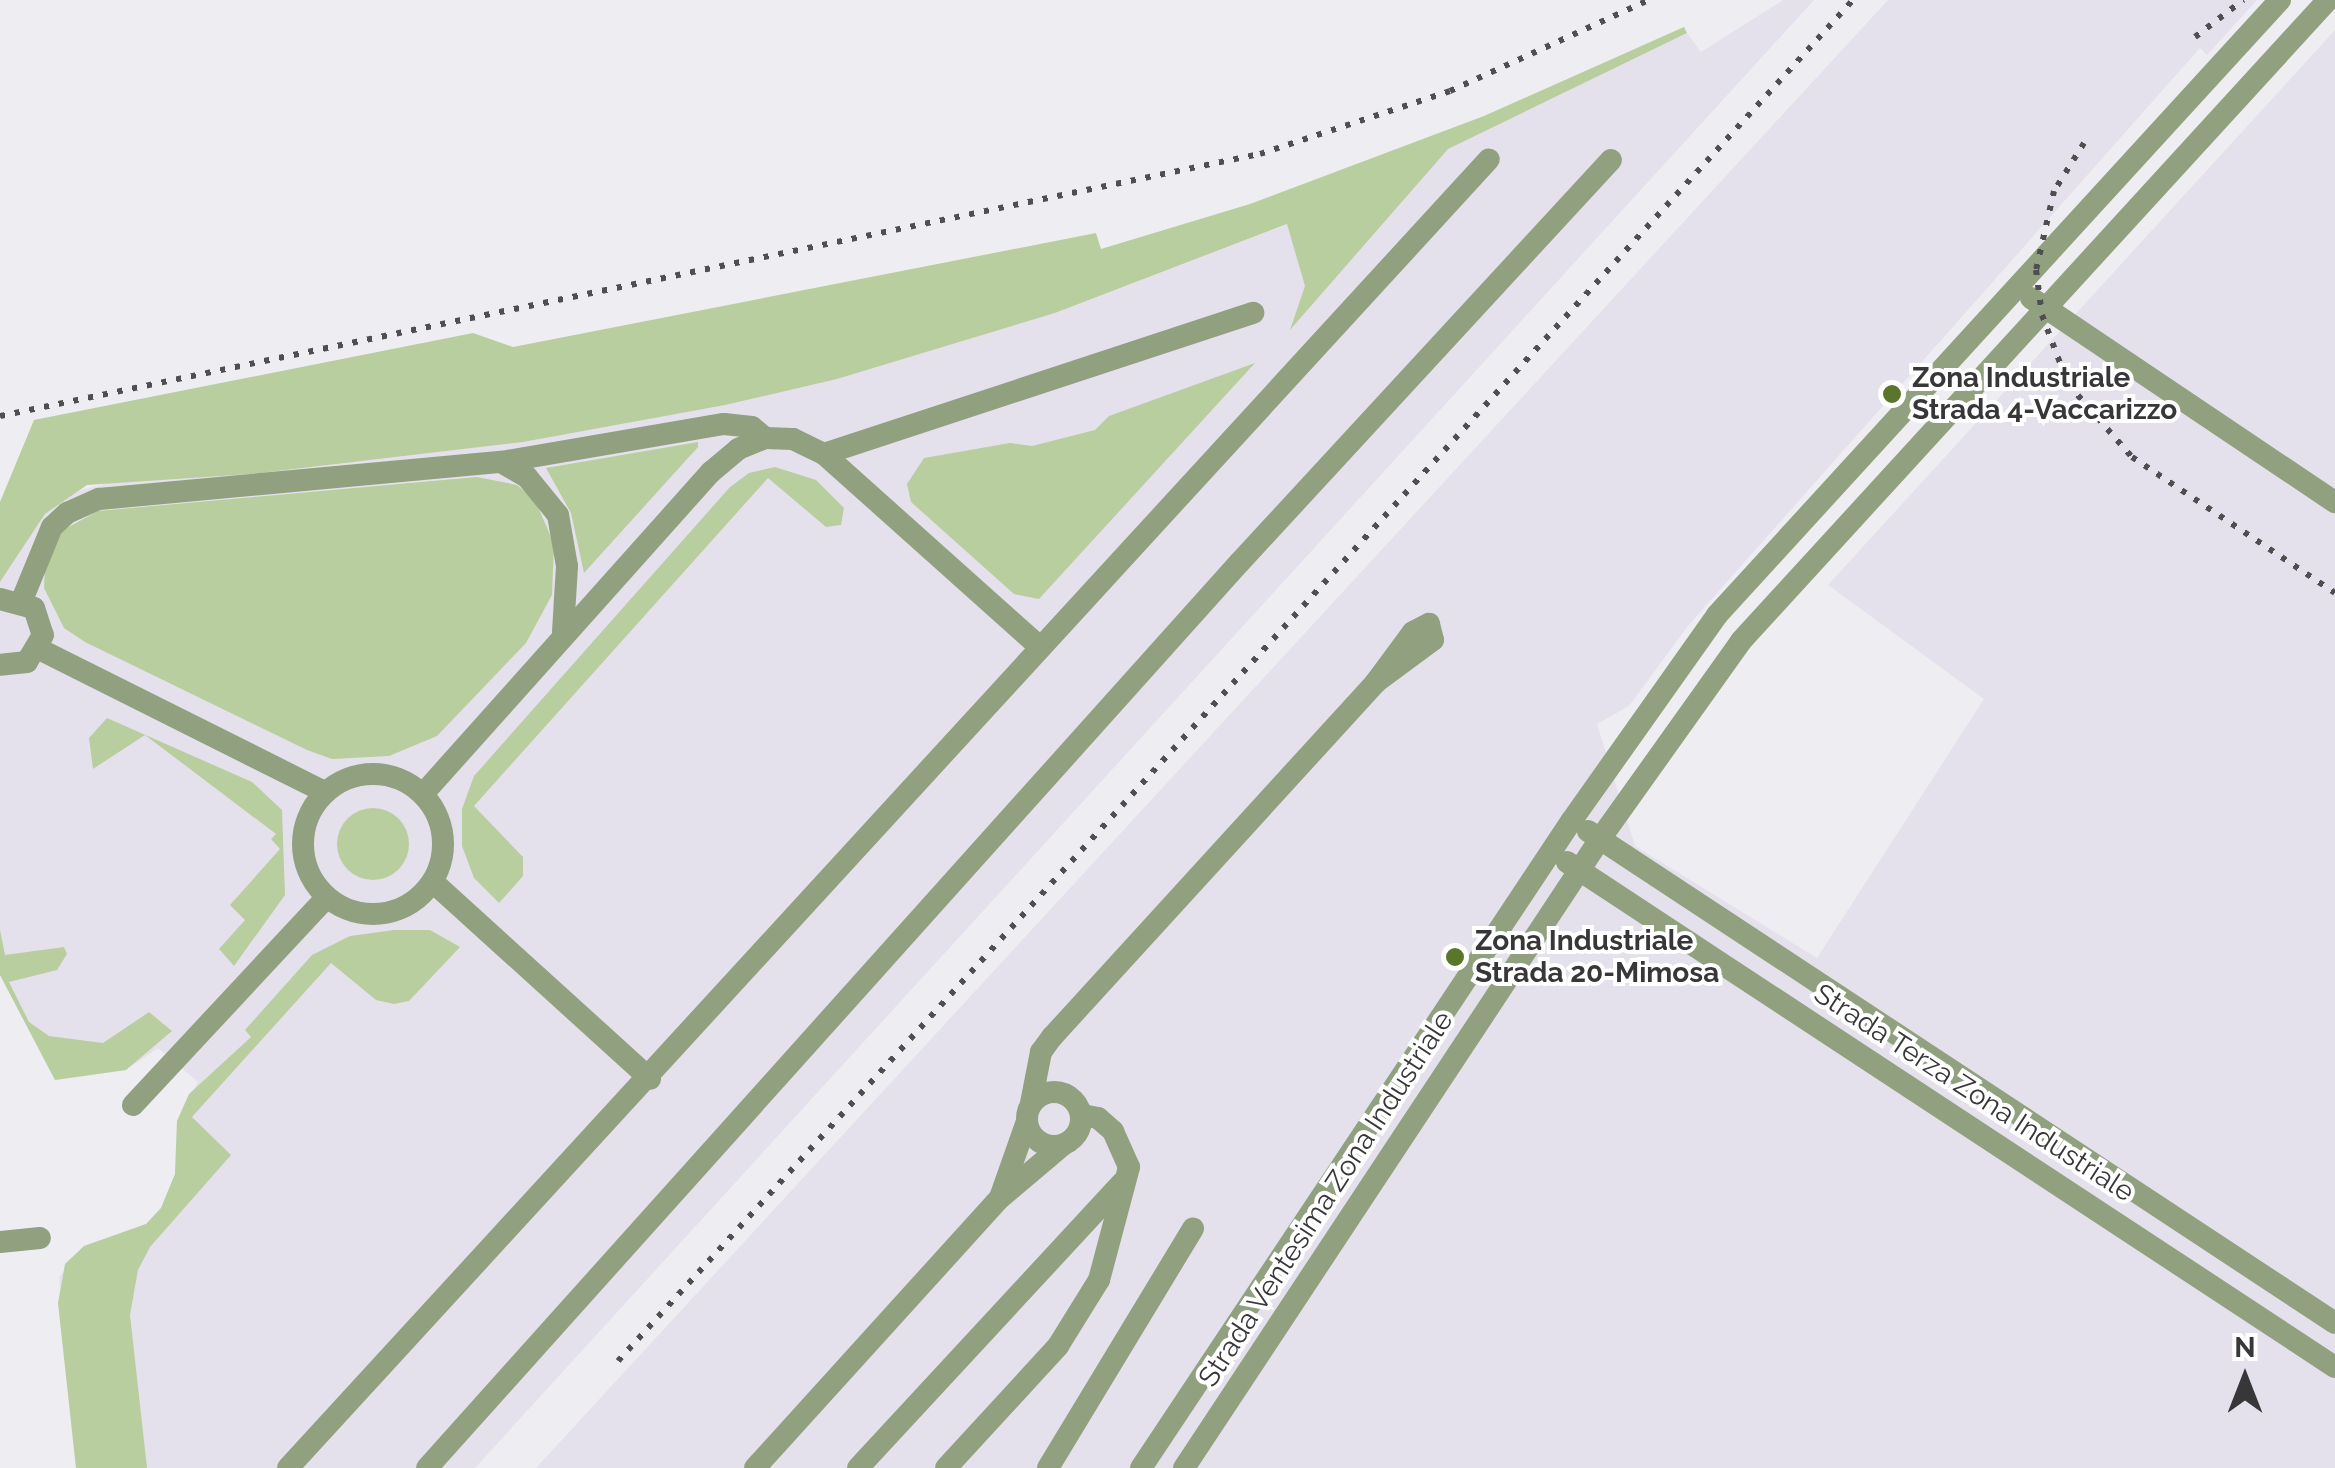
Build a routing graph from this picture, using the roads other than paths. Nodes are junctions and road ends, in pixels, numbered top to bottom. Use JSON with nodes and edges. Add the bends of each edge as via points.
{"nodes":[{"id":1,"x":2280,"y":0,"type":"edge"},
{"id":2,"x":2328,"y":0,"type":"edge"},
{"id":3,"x":2159,"y":132,"type":"junction"},
{"id":4,"x":2185,"y":156,"type":"junction"},
{"id":5,"x":1489,"y":158,"type":"dead end"},
{"id":6,"x":1612,"y":160,"type":"dead end"},
{"id":7,"x":2109,"y":188,"type":"junction"},
{"id":8,"x":2135,"y":211,"type":"junction"},
{"id":9,"x":2018,"y":285,"type":"junction"},
{"id":10,"x":2040,"y":307,"type":"junction"},
{"id":11,"x":1253,"y":313,"type":"dead end"},
{"id":12,"x":765,"y":438,"type":"junction"},
{"id":13,"x":824,"y":454,"type":"junction"},
{"id":14,"x":501,"y":462,"type":"junction"},
{"id":15,"x":1839,"y":482,"type":"junction"},
{"id":16,"x":2335,"y":502,"type":"edge"},
{"id":17,"x":1866,"y":505,"type":"junction"},
{"id":18,"x":11,"y":599,"type":"edge"},
{"id":19,"x":564,"y":631,"type":"junction"},
{"id":20,"x":1040,"y":647,"type":"junction"},
{"id":21,"x":39,"y":649,"type":"junction"},
{"id":22,"x":0,"y":665,"type":"edge"},
{"id":23,"x":1376,"y":682,"type":"dead end"},
{"id":24,"x":326,"y":792,"type":"junction"},
{"id":25,"x":423,"y":794,"type":"junction"},
{"id":26,"x":1572,"y":820,"type":"junction"},
{"id":27,"x":1600,"y":839,"type":"junction"},
{"id":28,"x":1552,"y":851,"type":"junction"},
{"id":29,"x":1580,"y":870,"type":"junction"},
{"id":30,"x":433,"y":882,"type":"junction"},
{"id":31,"x":327,"y":897,"type":"junction"},
{"id":32,"x":1687,"y":897,"type":"junction"},
{"id":33,"x":1666,"y":926,"type":"junction"},
{"id":34,"x":1462,"y":987,"type":"junction"},
{"id":35,"x":1490,"y":1006,"type":"junction"},
{"id":36,"x":1856,"y":1009,"type":"junction"},
{"id":37,"x":1052,"y":1037,"type":"junction"},
{"id":38,"x":1837,"y":1038,"type":"junction"},
{"id":39,"x":650,"y":1079,"type":"junction"},
{"id":40,"x":1065,"y":1093,"type":"junction"},
{"id":41,"x":132,"y":1105,"type":"dead end"},
{"id":42,"x":1029,"y":1112,"type":"junction"},
{"id":43,"x":1082,"y":1115,"type":"junction"},
{"id":44,"x":1374,"y":1118,"type":"junction"},
{"id":45,"x":1402,"y":1138,"type":"junction"},
{"id":46,"x":1064,"y":1145,"type":"junction"},
{"id":47,"x":1124,"y":1180,"type":"junction"},
{"id":48,"x":1000,"y":1198,"type":"junction"},
{"id":49,"x":1192,"y":1230,"type":"dead end"},
{"id":50,"x":40,"y":1238,"type":"dead end"},
{"id":51,"x":0,"y":1242,"type":"edge"},
{"id":52,"x":2282,"y":1288,"type":"junction"},
{"id":53,"x":2261,"y":1318,"type":"junction"},
{"id":54,"x":2335,"y":1324,"type":"edge"},
{"id":55,"x":2335,"y":1367,"type":"edge"},
{"id":56,"x":1148,"y":1458,"type":"edge"},
{"id":57,"x":288,"y":1468,"type":"edge"},
{"id":58,"x":427,"y":1468,"type":"edge"},
{"id":59,"x":755,"y":1468,"type":"edge"},
{"id":60,"x":858,"y":1468,"type":"edge"},
{"id":61,"x":946,"y":1468,"type":"edge"},
{"id":62,"x":1048,"y":1468,"type":"edge"},
{"id":63,"x":1184,"y":1468,"type":"edge"}],
"edges":[{"from":1,"to":3,"type":"street","name":"Strada Ventesima Zona Industriale"},
{"from":2,"to":4,"type":"street","name":"Strada Ventesima Zona Industriale"},
{"from":3,"to":4,"type":"street"},
{"from":3,"to":7,"type":"street","name":"Strada Ventesima Zona Industriale"},
{"from":4,"to":8,"type":"street","name":"Strada Ventesima Zona Industriale"},
{"from":5,"to":20,"type":"street"},
{"from":6,"to":58,"type":"street","via":[[1226,576]]},
{"from":7,"to":8,"type":"street"},
{"from":7,"to":9,"type":"street","name":"Strada Ventesima Zona Industriale"},
{"from":8,"to":10,"type":"street","name":"Strada Ventesima Zona Industriale"},
{"from":9,"to":10,"type":"street"},
{"from":9,"to":15,"type":"street","name":"Strada Ventesima Zona Industriale"},
{"from":10,"to":16,"type":"street"},
{"from":10,"to":17,"type":"street","name":"Strada Ventesima Zona Industriale"},
{"from":11,"to":13,"type":"street"},
{"from":12,"to":13,"type":"street","via":[[793,438]]},
{"from":12,"to":14,"type":"street","via":[[752,428],[724,424]]},
{"from":12,"to":19,"type":"street","via":[[738,449],[711,472]]},
{"from":13,"to":20,"type":"street"},
{"from":14,"to":18,"type":"street","via":[[98,499],[52,527]]},
{"from":14,"to":19,"type":"street","via":[[528,476],[558,515],[568,566]]},
{"from":15,"to":17,"type":"street"},
{"from":15,"to":26,"type":"street","name":"Strada Ventesima Zona Industriale","via":[[1717,615]]},
{"from":17,"to":27,"type":"street","name":"Strada Ventesima Zona Industriale","via":[[1741,640]]},
{"from":18,"to":21,"type":"street","via":[[42,620]]},
{"from":19,"to":25,"type":"street"},
{"from":20,"to":39,"type":"street"},
{"from":21,"to":22,"type":"street","via":[[27,662]]},
{"from":21,"to":24,"type":"street"},
{"from":23,"to":37,"type":"street"},
{"from":24,"to":25,"type":"street","via":[[348,778],[374,774],[401,779]]},
{"from":24,"to":31,"type":"street","via":[[308,816],[302,845],[309,873]]},
{"from":25,"to":30,"type":"street","via":[[444,836]]},
{"from":26,"to":27,"type":"street","name":"Strada Terza Zona Industriale"},
{"from":26,"to":28,"type":"street","name":"Strada Ventesima Zona Industriale"},
{"from":27,"to":29,"type":"street","name":"Strada Ventesima Zona Industriale"},
{"from":27,"to":32,"type":"street","name":"Strada Terza Zona Industriale"},
{"from":28,"to":29,"type":"street","name":"Strada Terza Zona Industriale"},
{"from":28,"to":34,"type":"street","name":"Strada Ventesima Zona Industriale"},
{"from":29,"to":33,"type":"street","name":"Strada Terza Zona Industriale"},
{"from":29,"to":35,"type":"street","name":"Strada Ventesima Zona Industriale"},
{"from":30,"to":31,"type":"street","via":[[416,900],[371,914]]},
{"from":30,"to":39,"type":"street"},
{"from":31,"to":41,"type":"street"},
{"from":32,"to":33,"type":"street"},
{"from":32,"to":36,"type":"street","name":"Strada Terza Zona Industriale"},
{"from":33,"to":38,"type":"street","name":"Strada Terza Zona Industriale"},
{"from":34,"to":35,"type":"street"},
{"from":34,"to":44,"type":"street","name":"Strada Ventesima Zona Industriale"},
{"from":35,"to":45,"type":"street","name":"Strada Ventesima Zona Industriale"},
{"from":36,"to":38,"type":"street"},
{"from":36,"to":52,"type":"street","name":"Strada Terza Zona Industriale"},
{"from":37,"to":40,"type":"street","via":[[1051,1064]]},
{"from":37,"to":42,"type":"street","via":[[1041,1052]]},
{"from":38,"to":53,"type":"street","name":"Strada Terza Zona Industriale"},
{"from":39,"to":57,"type":"street"},
{"from":40,"to":42,"type":"street","via":[[1046,1092]]},
{"from":40,"to":43,"type":"street"},
{"from":42,"to":46,"type":"street","via":[[1035,1139]]},
{"from":42,"to":48,"type":"street"},
{"from":43,"to":46,"type":"street","via":[[1078,1133]]},
{"from":43,"to":47,"type":"street","via":[[1098,1118],[1120,1143],[1129,1167]]},
{"from":44,"to":45,"type":"street"},
{"from":44,"to":56,"type":"street","name":"Strada Ventesima Zona Industriale"},
{"from":45,"to":63,"type":"street","name":"Strada Ventesima Zona Industriale"},
{"from":46,"to":48,"type":"street"},
{"from":47,"to":60,"type":"street"},
{"from":47,"to":61,"type":"street","via":[[1099,1280],[1068,1330]]},
{"from":48,"to":59,"type":"street"},
{"from":49,"to":62,"type":"street"},
{"from":50,"to":51,"type":"street"},
{"from":52,"to":53,"type":"street"},
{"from":52,"to":54,"type":"street","name":"Strada Terza Zona Industriale"},
{"from":53,"to":55,"type":"street","name":"Strada Terza Zona Industriale"},
{"from":56,"to":63,"type":"street"}]}
